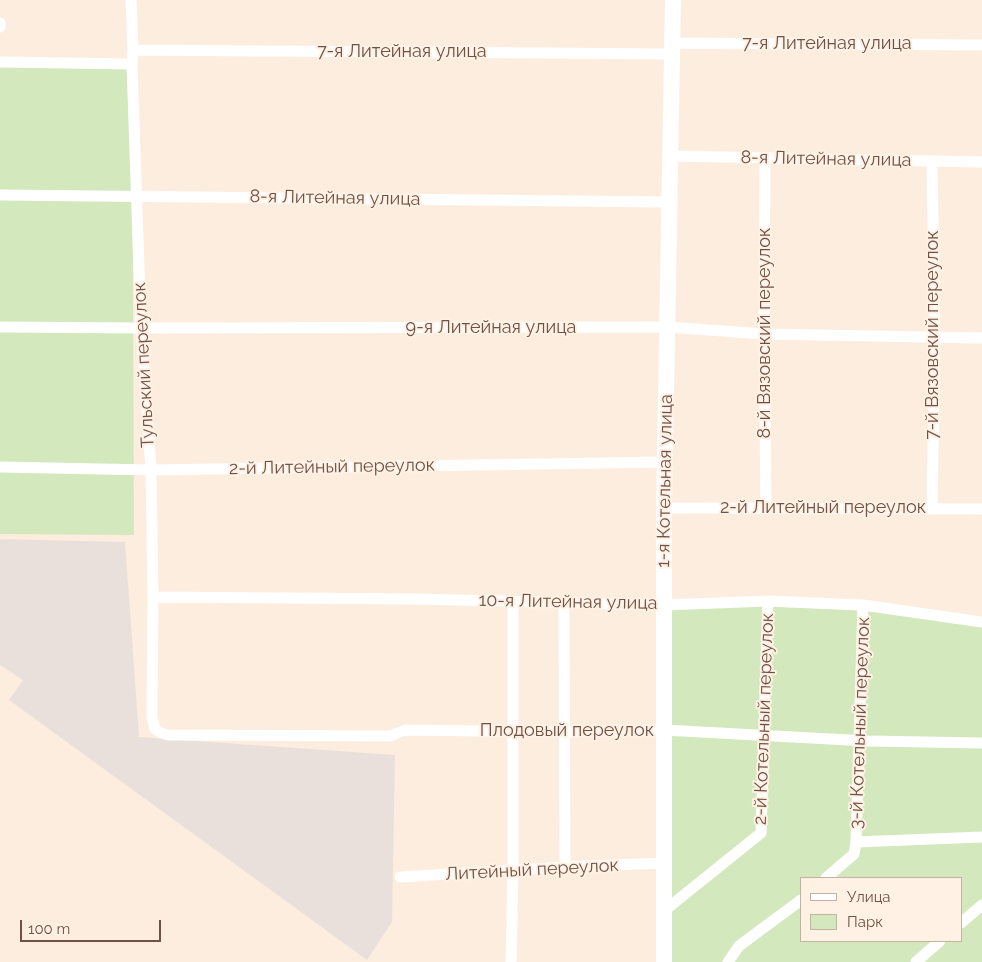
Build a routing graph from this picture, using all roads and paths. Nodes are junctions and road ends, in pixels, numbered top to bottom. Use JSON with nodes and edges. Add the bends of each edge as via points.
{"nodes":[{"id":1,"x":131,"y":0,"type":"edge"},
{"id":2,"x":673,"y":0,"type":"edge"},
{"id":3,"x":982,"y":45,"type":"edge"},
{"id":4,"x":672,"y":48,"type":"junction"},
{"id":5,"x":133,"y":50,"type":"junction"},
{"id":6,"x":0,"y":62,"type":"edge"},
{"id":7,"x":132,"y":64,"type":"junction"},
{"id":8,"x":670,"y":156,"type":"junction"},
{"id":9,"x":765,"y":158,"type":"junction"},
{"id":10,"x":932,"y":161,"type":"junction"},
{"id":11,"x":982,"y":162,"type":"edge"},
{"id":12,"x":0,"y":195,"type":"edge"},
{"id":13,"x":136,"y":195,"type":"junction"},
{"id":14,"x":670,"y":202,"type":"junction"},
{"id":15,"x":0,"y":327,"type":"edge"},
{"id":16,"x":667,"y":327,"type":"junction"},
{"id":17,"x":141,"y":328,"type":"junction"},
{"id":18,"x":764,"y":334,"type":"junction"},
{"id":19,"x":935,"y":336,"type":"junction"},
{"id":20,"x":982,"y":338,"type":"edge"},
{"id":21,"x":665,"y":462,"type":"junction"},
{"id":22,"x":0,"y":467,"type":"edge"},
{"id":23,"x":151,"y":470,"type":"junction"},
{"id":24,"x":664,"y":508,"type":"junction"},
{"id":25,"x":766,"y":508,"type":"junction"},
{"id":26,"x":932,"y":509,"type":"junction"},
{"id":27,"x":982,"y":509,"type":"edge"},
{"id":28,"x":153,"y":597,"type":"junction"},
{"id":29,"x":513,"y":601,"type":"junction"},
{"id":30,"x":768,"y":601,"type":"junction"},
{"id":31,"x":564,"y":602,"type":"junction"},
{"id":32,"x":664,"y":605,"type":"junction"},
{"id":33,"x":863,"y":605,"type":"junction"},
{"id":34,"x":982,"y":622,"type":"edge"},
{"id":35,"x":155,"y":729,"type":"joint"},
{"id":36,"x":664,"y":730,"type":"junction"},
{"id":37,"x":512,"y":732,"type":"junction"},
{"id":38,"x":564,"y":732,"type":"junction"},
{"id":39,"x":764,"y":736,"type":"junction"},
{"id":40,"x":859,"y":741,"type":"junction"},
{"id":41,"x":982,"y":743,"type":"edge"},
{"id":42,"x":982,"y":837,"type":"edge"},
{"id":43,"x":856,"y":842,"type":"junction"},
{"id":44,"x":664,"y":863,"type":"junction"},
{"id":45,"x":565,"y":867,"type":"junction"},
{"id":46,"x":513,"y":870,"type":"junction"},
{"id":47,"x":400,"y":877,"type":"dead end"},
{"id":48,"x":827,"y":877,"type":"edge"},
{"id":49,"x":800,"y":901,"type":"edge"},
{"id":50,"x":982,"y":905,"type":"edge"},
{"id":51,"x":664,"y":911,"type":"junction"},
{"id":52,"x":962,"y":922,"type":"edge"},
{"id":53,"x":939,"y":942,"type":"edge"},
{"id":54,"x":511,"y":962,"type":"edge"},
{"id":55,"x":664,"y":962,"type":"edge"},
{"id":56,"x":728,"y":962,"type":"edge"},
{"id":57,"x":916,"y":962,"type":"edge"}],
"edges":[{"from":1,"to":5,"type":"street","name":"Тульский переулок"},
{"from":2,"to":4,"type":"street","name":"1-я Котельная улица"},
{"from":3,"to":4,"type":"street","name":"7-я Литейная улица"},
{"from":4,"to":5,"type":"street","name":"7-я Литейная улица"},
{"from":4,"to":8,"type":"street","name":"1-я Котельная улица"},
{"from":5,"to":7,"type":"street","name":"Тульский переулок"},
{"from":6,"to":7,"type":"street"},
{"from":7,"to":13,"type":"street","name":"Тульский переулок"},
{"from":8,"to":9,"type":"street","name":"8-я Литейная улица"},
{"from":8,"to":14,"type":"street","name":"1-я Котельная улица"},
{"from":9,"to":10,"type":"street","name":"8-я Литейная улица"},
{"from":9,"to":18,"type":"street","name":"8-й Вязовский переулок"},
{"from":10,"to":11,"type":"street","name":"8-я Литейная улица"},
{"from":10,"to":19,"type":"street","name":"7-й Вязовский переулок"},
{"from":12,"to":13,"type":"street","name":"8-я Литейная улица"},
{"from":13,"to":14,"type":"street","name":"8-я Литейная улица"},
{"from":13,"to":17,"type":"street","name":"Тульский переулок"},
{"from":14,"to":16,"type":"street","name":"1-я Котельная улица"},
{"from":15,"to":17,"type":"street","name":"9-я Литейная улица"},
{"from":16,"to":17,"type":"street","name":"9-я Литейная улица"},
{"from":16,"to":18,"type":"street","name":"9-я Литейная улица"},
{"from":16,"to":21,"type":"street","name":"1-я Котельная улица"},
{"from":17,"to":23,"type":"street","name":"Тульский переулок"},
{"from":18,"to":19,"type":"street","name":"9-я Литейная улица"},
{"from":18,"to":25,"type":"street","name":"8-й Вязовский переулок"},
{"from":19,"to":20,"type":"street","name":"9-я Литейная улица"},
{"from":19,"to":26,"type":"street","name":"7-й Вязовский переулок"},
{"from":21,"to":23,"type":"street","name":"2-й Литейный переулок"},
{"from":21,"to":24,"type":"street","name":"1-я Котельная улица"},
{"from":22,"to":23,"type":"street","name":"2-й Литейный переулок"},
{"from":23,"to":28,"type":"street","name":"Тульский переулок"},
{"from":24,"to":25,"type":"street","name":"2-й Литейный переулок"},
{"from":24,"to":32,"type":"street","name":"1-я Котельная улица"},
{"from":25,"to":26,"type":"street","name":"2-й Литейный переулок"},
{"from":26,"to":27,"type":"street","name":"2-й Литейный переулок"},
{"from":28,"to":29,"type":"street","name":"10-я Литейная улица"},
{"from":28,"to":35,"type":"street","name":"Тульский переулок","via":[[152,718]]},
{"from":29,"to":31,"type":"street","name":"10-я Литейная улица"},
{"from":29,"to":37,"type":"street"},
{"from":30,"to":32,"type":"street","name":"10-я Литейная улица"},
{"from":30,"to":33,"type":"street","name":"10-я Литейная улица"},
{"from":30,"to":39,"type":"street","name":"2-й Котельный переулок"},
{"from":31,"to":32,"type":"street","name":"10-я Литейная улица"},
{"from":31,"to":38,"type":"street"},
{"from":32,"to":36,"type":"street","name":"1-я Котельная улица"},
{"from":33,"to":34,"type":"street","name":"10-я Литейная улица"},
{"from":33,"to":40,"type":"street","name":"3-й Котельный переулок"},
{"from":35,"to":37,"type":"street","name":"Плодовый переулок","via":[[168,735],[390,736],[404,730]]},
{"from":36,"to":38,"type":"street","name":"Плодовый переулок"},
{"from":36,"to":39,"type":"street","name":"Плодовый переулок"},
{"from":36,"to":44,"type":"street","name":"1-я Котельная улица"},
{"from":37,"to":38,"type":"street","name":"Плодовый переулок"},
{"from":37,"to":46,"type":"street"},
{"from":38,"to":45,"type":"street"},
{"from":39,"to":40,"type":"street","name":"Плодовый переулок"},
{"from":39,"to":51,"type":"street","name":"2-й Котельный переулок","via":[[761,833]]},
{"from":40,"to":41,"type":"street","name":"Плодовый переулок"},
{"from":40,"to":43,"type":"street","name":"3-й Котельный переулок"},
{"from":42,"to":43,"type":"street"},
{"from":43,"to":48,"type":"street","via":[[854,854]]},
{"from":44,"to":45,"type":"street","name":"Литейный переулок"},
{"from":44,"to":51,"type":"street","name":"1-я Котельная улица"},
{"from":45,"to":46,"type":"street","name":"Литейный переулок"},
{"from":46,"to":47,"type":"street","name":"Литейный переулок"},
{"from":46,"to":54,"type":"street"},
{"from":49,"to":56,"type":"street","via":[[739,946]]},
{"from":50,"to":52,"type":"street"},
{"from":51,"to":55,"type":"street","name":"1-я Котельная улица"},
{"from":53,"to":57,"type":"street"}]}
